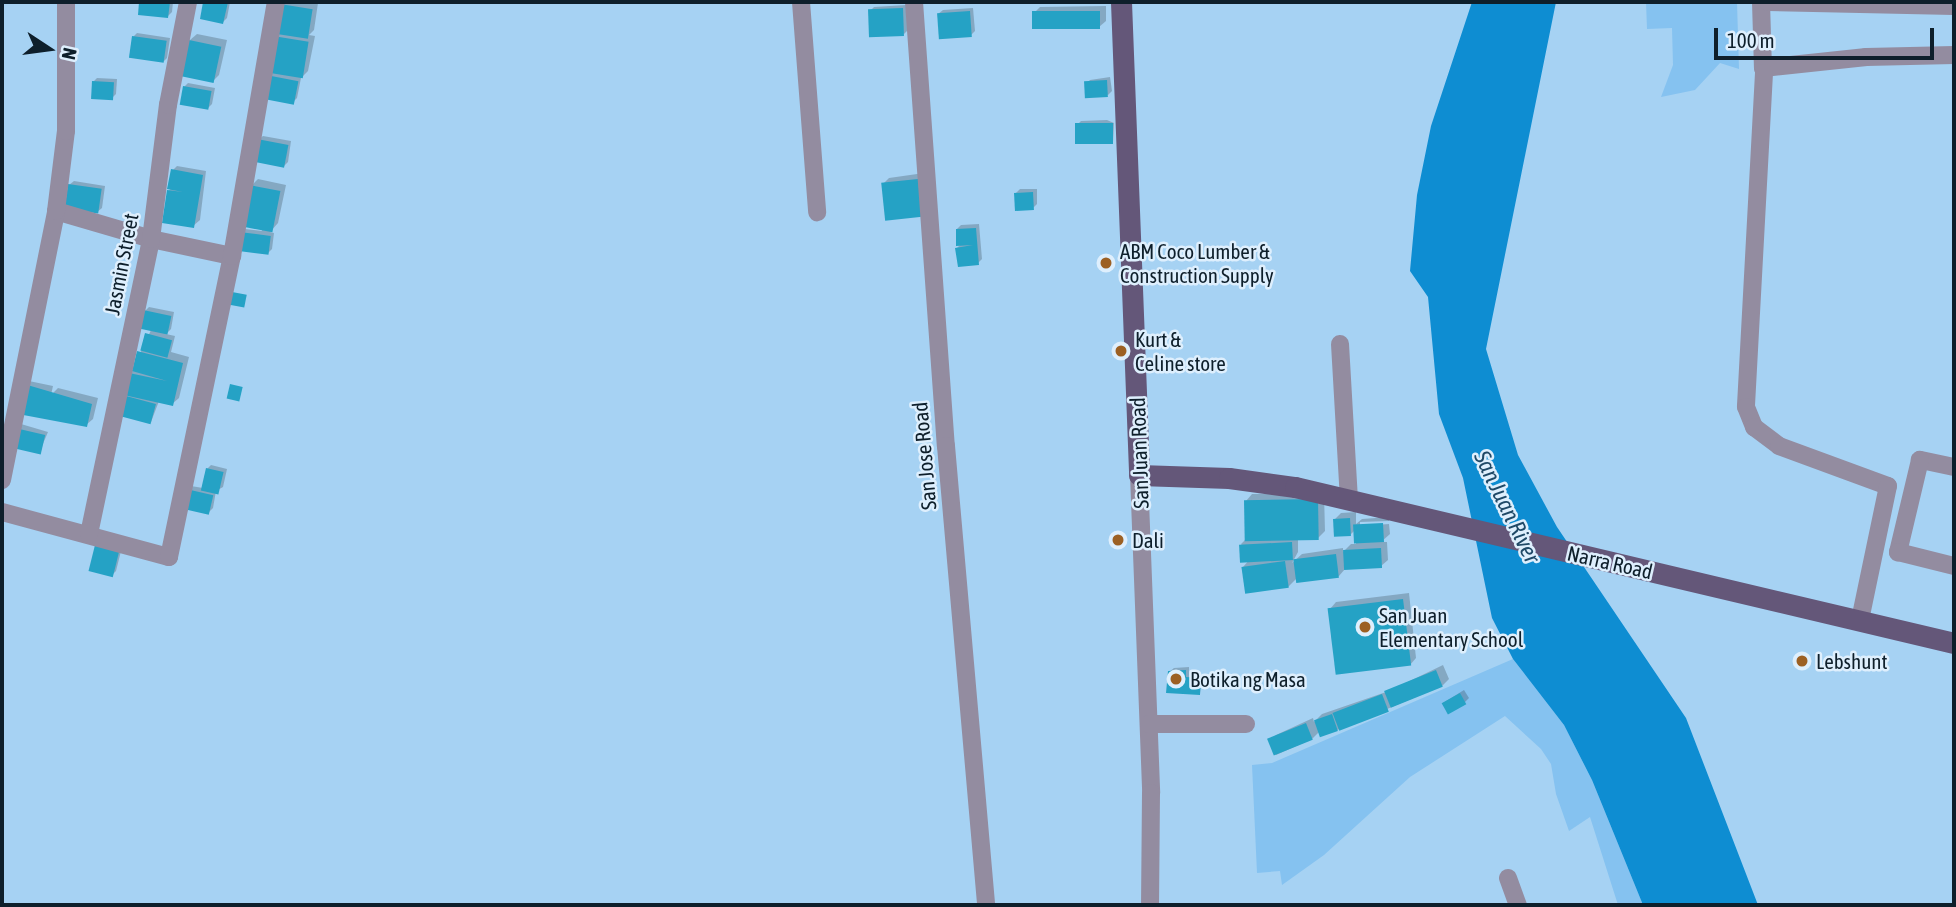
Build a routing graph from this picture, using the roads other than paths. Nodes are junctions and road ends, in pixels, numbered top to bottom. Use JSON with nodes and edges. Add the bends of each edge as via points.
{"nodes":[{"id":1,"x":66,"y":2,"type":"edge"},
{"id":2,"x":188,"y":2,"type":"edge"},
{"id":3,"x":276,"y":2,"type":"edge"},
{"id":4,"x":801,"y":2,"type":"edge"},
{"id":5,"x":914,"y":2,"type":"edge"},
{"id":6,"x":1121,"y":2,"type":"edge"},
{"id":7,"x":1761,"y":2,"type":"edge"},
{"id":8,"x":1768,"y":2,"type":"edge"},
{"id":9,"x":1954,"y":6,"type":"edge"},
{"id":10,"x":1954,"y":55,"type":"edge"},
{"id":11,"x":1764,"y":73,"type":"dead end"},
{"id":12,"x":56,"y":211,"type":"junction"},
{"id":13,"x":817,"y":212,"type":"dead end"},
{"id":14,"x":151,"y":239,"type":"junction"},
{"id":15,"x":232,"y":256,"type":"junction"},
{"id":16,"x":1340,"y":344,"type":"dead end"},
{"id":17,"x":1954,"y":467,"type":"edge"},
{"id":18,"x":1139,"y":475,"type":"junction"},
{"id":19,"x":2,"y":480,"type":"edge"},
{"id":20,"x":1349,"y":498,"type":"junction"},
{"id":21,"x":2,"y":512,"type":"edge"},
{"id":22,"x":89,"y":534,"type":"junction"},
{"id":23,"x":1954,"y":566,"type":"edge"},
{"id":24,"x":1860,"y":620,"type":"junction"},
{"id":25,"x":1954,"y":643,"type":"edge"},
{"id":26,"x":1149,"y":724,"type":"junction"},
{"id":27,"x":1246,"y":724,"type":"dead end"},
{"id":28,"x":1508,"y":878,"type":"dead end"},
{"id":29,"x":986,"y":905,"type":"edge"},
{"id":30,"x":1150,"y":905,"type":"edge"},
{"id":31,"x":1518,"y":905,"type":"edge"}],
"edges":[{"from":1,"to":12,"type":"street","via":[[66,131]]},
{"from":2,"to":14,"type":"street","name":"Jasmin Street","via":[[168,105]]},
{"from":3,"to":15,"type":"street"},
{"from":4,"to":13,"type":"street"},
{"from":5,"to":29,"type":"street","name":"San Jose Road"},
{"from":6,"to":18,"type":"main road","name":"San Juan Road"},
{"from":7,"to":10,"type":"street","via":[[1763,68],[1866,57]]},
{"from":8,"to":9,"type":"street"},
{"from":11,"to":24,"type":"street","via":[[1746,407],[1754,427],[1779,446],[1888,486]]},
{"from":12,"to":14,"type":"street"},
{"from":12,"to":19,"type":"street"},
{"from":14,"to":15,"type":"street"},
{"from":14,"to":22,"type":"street","name":"Jasmin Street"},
{"from":15,"to":22,"type":"street","via":[[169,557]]},
{"from":16,"to":20,"type":"street"},
{"from":17,"to":23,"type":"street","via":[[1920,460],[1898,552]]},
{"from":18,"to":20,"type":"main road","name":"Narra Road","via":[[1260,481]]},
{"from":18,"to":26,"type":"street","name":"San Juan Road"},
{"from":20,"to":24,"type":"main road","name":"Narra Road"},
{"from":21,"to":22,"type":"street"},
{"from":24,"to":25,"type":"main road","name":"Narra Road"},
{"from":26,"to":27,"type":"street"},
{"from":26,"to":30,"type":"street","name":"San Juan Road"},
{"from":28,"to":31,"type":"street"}]}
